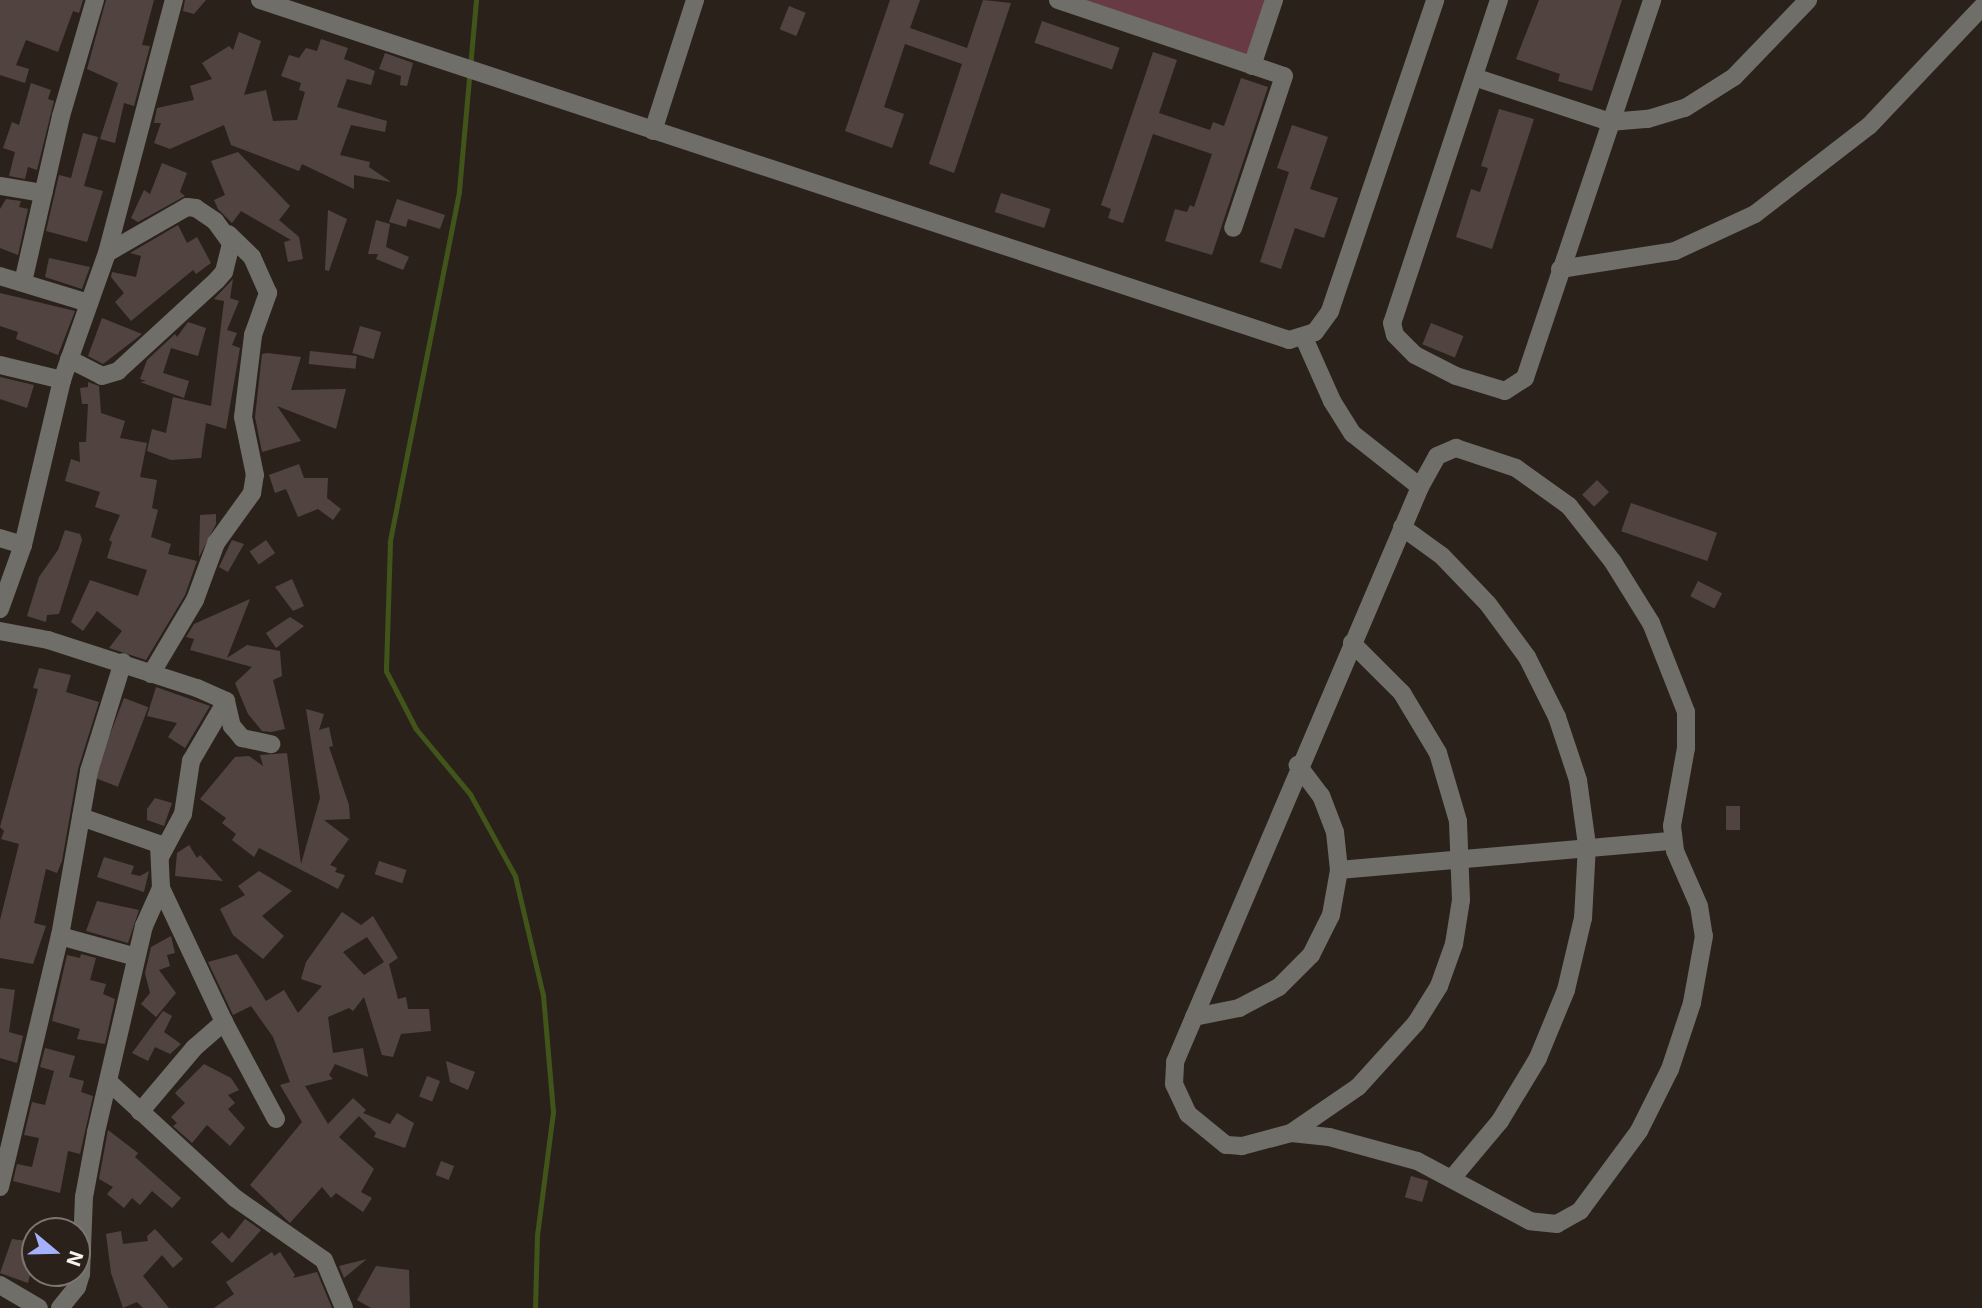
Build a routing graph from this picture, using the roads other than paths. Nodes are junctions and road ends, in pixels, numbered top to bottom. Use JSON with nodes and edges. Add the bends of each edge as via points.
{"nodes":[{"id":1,"x":95,"y":0,"type":"edge"},
{"id":2,"x":174,"y":0,"type":"edge"},
{"id":3,"x":260,"y":0,"type":"edge"},
{"id":4,"x":695,"y":0,"type":"edge"},
{"id":5,"x":1058,"y":0,"type":"edge"},
{"id":6,"x":1274,"y":0,"type":"edge"},
{"id":7,"x":1435,"y":0,"type":"edge"},
{"id":8,"x":1499,"y":0,"type":"edge"},
{"id":9,"x":1653,"y":0,"type":"edge"},
{"id":10,"x":1808,"y":0,"type":"edge"},
{"id":11,"x":1982,"y":7,"type":"edge"},
{"id":12,"x":1252,"y":66,"type":"junction"},
{"id":13,"x":1474,"y":77,"type":"junction"},
{"id":14,"x":1610,"y":122,"type":"junction"},
{"id":15,"x":653,"y":131,"type":"junction"},
{"id":16,"x":0,"y":186,"type":"edge"},
{"id":17,"x":43,"y":193,"type":"junction"},
{"id":18,"x":1233,"y":228,"type":"dead end"},
{"id":19,"x":228,"y":234,"type":"junction"},
{"id":20,"x":107,"y":253,"type":"junction"},
{"id":21,"x":1559,"y":269,"type":"junction"},
{"id":22,"x":0,"y":276,"type":"edge"},
{"id":23,"x":23,"y":282,"type":"junction"},
{"id":24,"x":89,"y":303,"type":"junction"},
{"id":25,"x":1304,"y":338,"type":"junction"},
{"id":26,"x":69,"y":359,"type":"junction"},
{"id":27,"x":0,"y":365,"type":"edge"},
{"id":28,"x":62,"y":380,"type":"junction"},
{"id":29,"x":1420,"y":487,"type":"junction"},
{"id":30,"x":1402,"y":527,"type":"junction"},
{"id":31,"x":0,"y":538,"type":"edge"},
{"id":32,"x":23,"y":545,"type":"junction"},
{"id":33,"x":0,"y":609,"type":"edge"},
{"id":34,"x":0,"y":631,"type":"edge"},
{"id":35,"x":1352,"y":643,"type":"junction"},
{"id":36,"x":123,"y":662,"type":"junction"},
{"id":37,"x":151,"y":674,"type":"junction"},
{"id":38,"x":226,"y":701,"type":"junction"},
{"id":39,"x":271,"y":744,"type":"dead end"},
{"id":40,"x":1298,"y":765,"type":"junction"},
{"id":41,"x":81,"y":817,"type":"junction"},
{"id":42,"x":1673,"y":841,"type":"junction"},
{"id":43,"x":1587,"y":845,"type":"junction"},
{"id":44,"x":1461,"y":856,"type":"junction"},
{"id":45,"x":160,"y":857,"type":"junction"},
{"id":46,"x":1339,"y":870,"type":"junction"},
{"id":47,"x":161,"y":888,"type":"junction"},
{"id":48,"x":60,"y":936,"type":"junction"},
{"id":49,"x":136,"y":957,"type":"junction"},
{"id":50,"x":1194,"y":1017,"type":"junction"},
{"id":51,"x":224,"y":1022,"type":"junction"},
{"id":52,"x":110,"y":1083,"type":"junction"},
{"id":53,"x":140,"y":1112,"type":"junction"},
{"id":54,"x":276,"y":1119,"type":"dead end"},
{"id":55,"x":1291,"y":1133,"type":"junction"},
{"id":56,"x":1453,"y":1177,"type":"junction"},
{"id":57,"x":0,"y":1187,"type":"edge"},
{"id":58,"x":0,"y":1284,"type":"edge"},
{"id":59,"x":40,"y":1308,"type":"edge"},
{"id":60,"x":60,"y":1308,"type":"edge"},
{"id":61,"x":344,"y":1308,"type":"edge"}],
"edges":[{"from":1,"to":17,"type":"street"},
{"from":2,"to":20,"type":"street"},
{"from":3,"to":15,"type":"street"},
{"from":4,"to":15,"type":"street"},
{"from":5,"to":12,"type":"street"},
{"from":6,"to":12,"type":"street"},
{"from":7,"to":25,"type":"street","via":[[1330,311],[1315,332]]},
{"from":8,"to":13,"type":"street"},
{"from":9,"to":14,"type":"street"},
{"from":10,"to":14,"type":"street","via":[[1734,77],[1685,108],[1648,119]]},
{"from":11,"to":21,"type":"street","via":[[1869,126],[1755,214],[1675,251]]},
{"from":12,"to":18,"type":"street","via":[[1284,76]]},
{"from":13,"to":14,"type":"street"},
{"from":13,"to":21,"type":"street","via":[[1392,323],[1395,335],[1415,355],[1456,376],[1506,391],[1525,378]]},
{"from":14,"to":21,"type":"street"},
{"from":15,"to":25,"type":"street","via":[[1274,337]]},
{"from":16,"to":17,"type":"street"},
{"from":17,"to":23,"type":"street"},
{"from":19,"to":20,"type":"street","via":[[196,208],[187,207]]},
{"from":19,"to":26,"type":"street","via":[[224,272],[118,371],[102,376]]},
{"from":19,"to":37,"type":"street","via":[[252,257],[268,293],[253,335],[243,417],[256,475],[252,493],[216,543],[195,600]]},
{"from":20,"to":24,"type":"street"},
{"from":22,"to":23,"type":"street"},
{"from":23,"to":24,"type":"street"},
{"from":24,"to":26,"type":"street"},
{"from":25,"to":29,"type":"street","via":[[1341,419],[1353,434]]},
{"from":26,"to":28,"type":"street"},
{"from":27,"to":28,"type":"street"},
{"from":28,"to":32,"type":"street"},
{"from":29,"to":30,"type":"street"},
{"from":29,"to":42,"type":"street","via":[[1431,464],[1446,450],[1466,448],[1501,461],[1558,495],[1613,562],[1651,623],[1684,697],[1686,748],[1672,812]]},
{"from":30,"to":35,"type":"street"},
{"from":30,"to":43,"type":"street","via":[[1442,556],[1479,594],[1527,657],[1557,717],[1578,780]]},
{"from":31,"to":32,"type":"street"},
{"from":32,"to":33,"type":"street"},
{"from":34,"to":36,"type":"street"},
{"from":35,"to":40,"type":"street"},
{"from":35,"to":44,"type":"street","via":[[1402,693],[1427,733],[1450,786]]},
{"from":36,"to":37,"type":"street"},
{"from":36,"to":41,"type":"street","via":[[89,771]]},
{"from":37,"to":38,"type":"street"},
{"from":38,"to":39,"type":"street","via":[[232,726],[242,738]]},
{"from":38,"to":45,"type":"street","via":[[191,761],[183,814]]},
{"from":40,"to":46,"type":"street","via":[[1321,796],[1335,832]]},
{"from":40,"to":50,"type":"street"},
{"from":41,"to":45,"type":"street","via":[[159,844]]},
{"from":41,"to":48,"type":"street"},
{"from":42,"to":43,"type":"street"},
{"from":42,"to":56,"type":"street","via":[[1702,921],[1701,969],[1670,1069],[1622,1157],[1580,1211],[1557,1224],[1530,1221]]},
{"from":43,"to":44,"type":"street"},
{"from":43,"to":56,"type":"street","via":[[1583,918],[1566,990],[1538,1058],[1500,1121]]},
{"from":44,"to":46,"type":"street"},
{"from":44,"to":55,"type":"street","via":[[1454,944],[1439,986],[1422,1014],[1389,1057],[1358,1087]]},
{"from":45,"to":47,"type":"street"},
{"from":46,"to":50,"type":"street","via":[[1331,915],[1303,963],[1279,987],[1239,1008]]},
{"from":47,"to":49,"type":"street"},
{"from":47,"to":51,"type":"street"},
{"from":48,"to":49,"type":"street"},
{"from":48,"to":57,"type":"street"},
{"from":49,"to":52,"type":"street"},
{"from":50,"to":55,"type":"street","via":[[1174,1073],[1177,1095],[1188,1114],[1226,1145],[1242,1146]]},
{"from":51,"to":53,"type":"street","via":[[194,1048]]},
{"from":51,"to":54,"type":"street"},
{"from":52,"to":53,"type":"street"},
{"from":52,"to":60,"type":"street","via":[[83,1197],[81,1274],[78,1287]]},
{"from":53,"to":61,"type":"street","via":[[235,1198],[324,1260]]},
{"from":55,"to":56,"type":"street","via":[[1329,1137],[1417,1161]]},
{"from":58,"to":59,"type":"street"}]}
